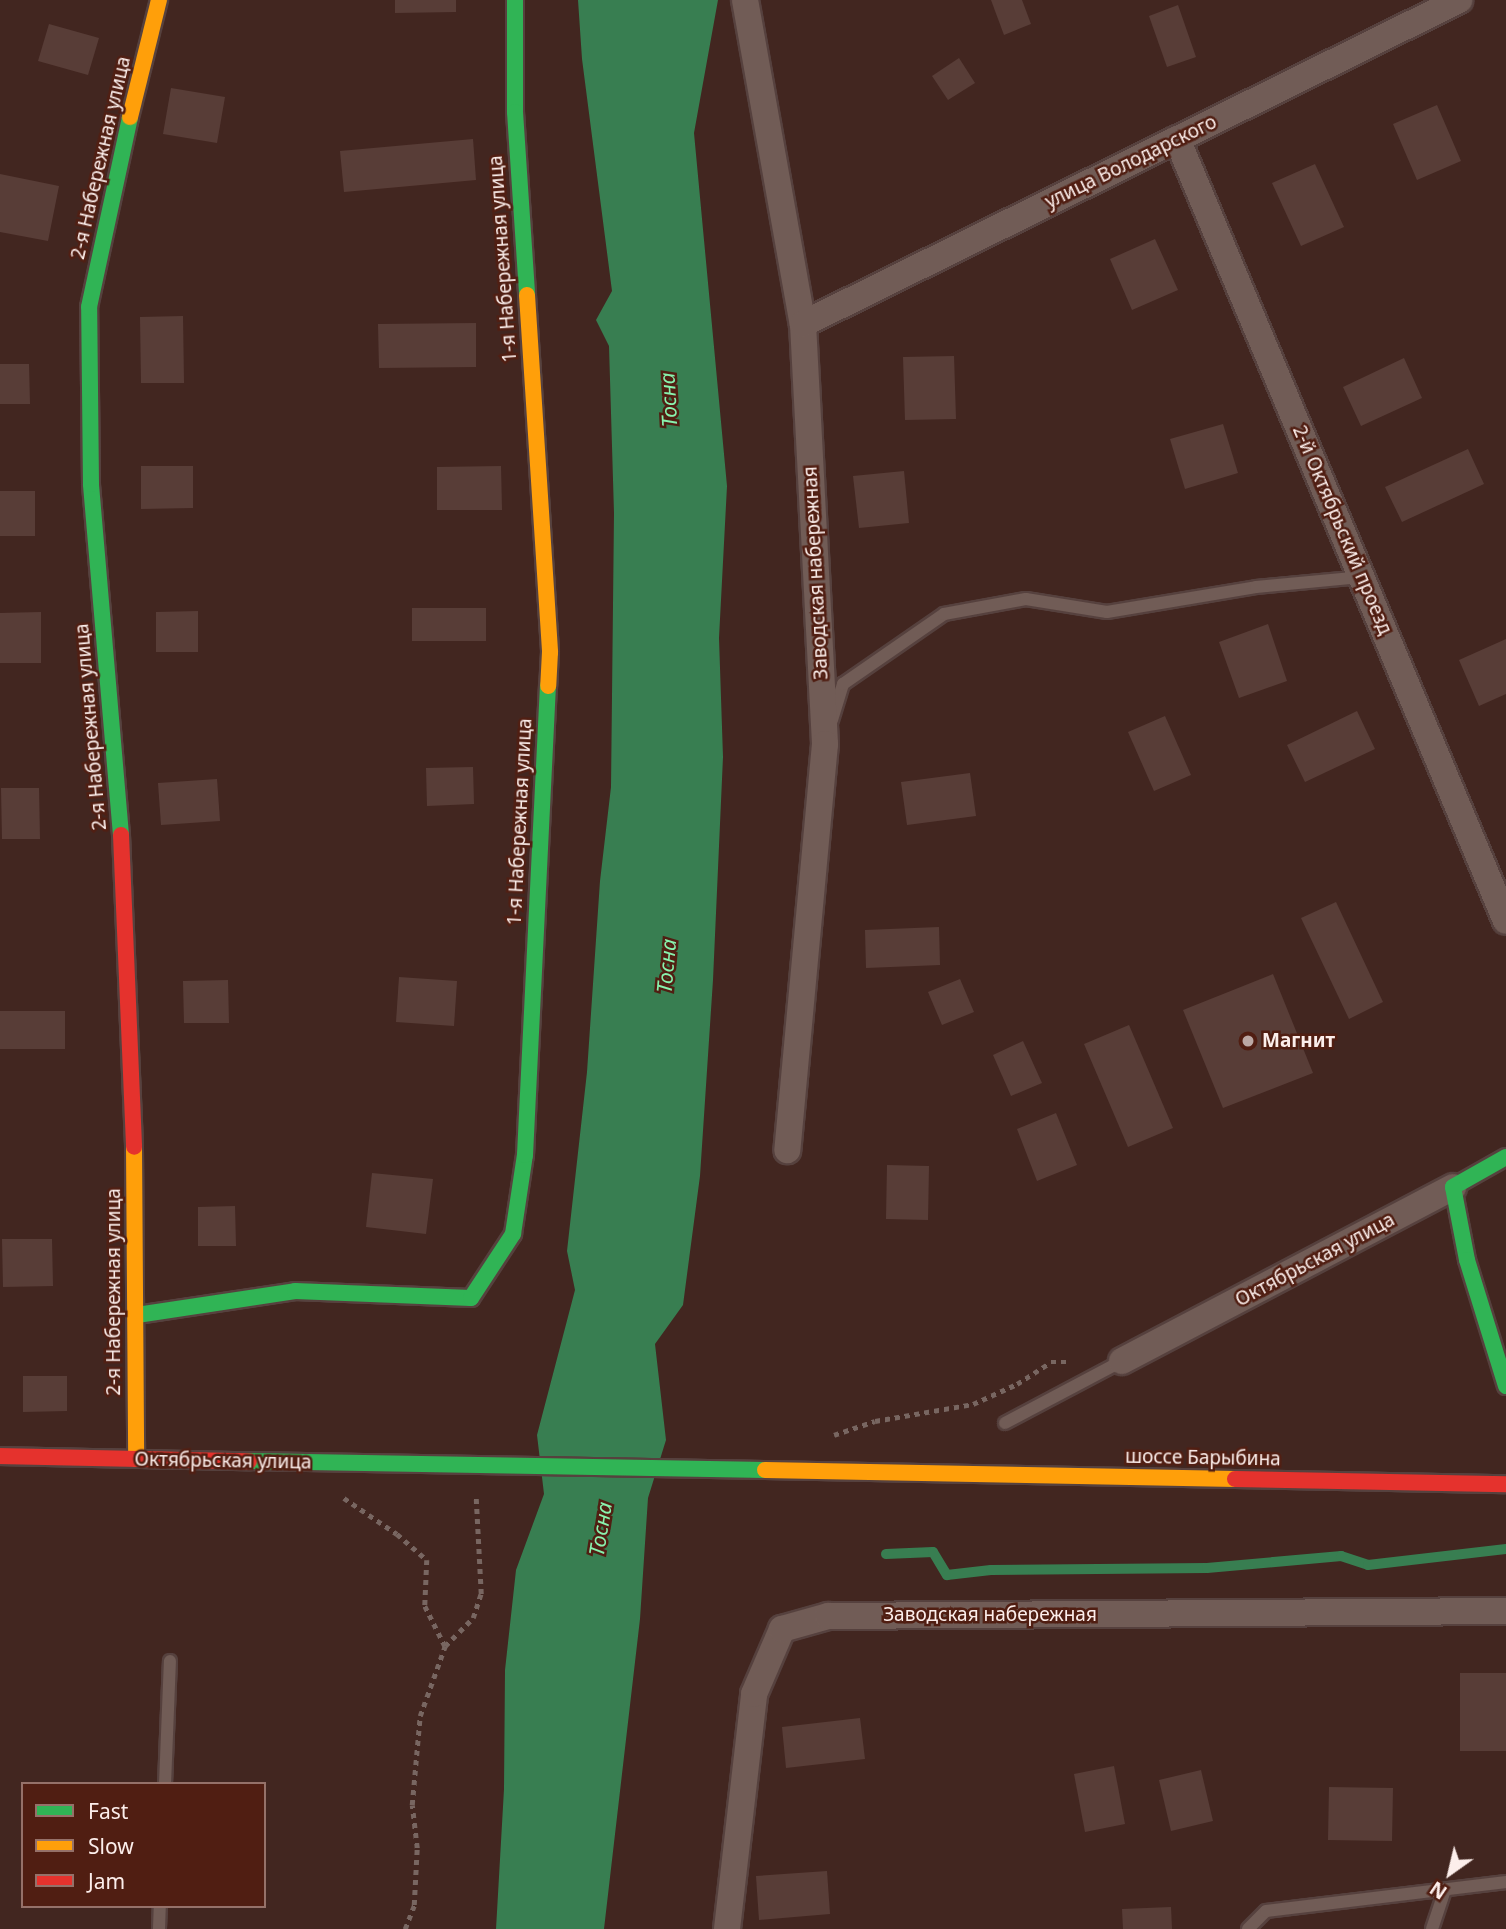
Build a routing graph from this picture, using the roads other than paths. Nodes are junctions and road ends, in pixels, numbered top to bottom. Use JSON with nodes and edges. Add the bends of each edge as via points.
{"nodes":[{"id":1,"x":159,"y":0,"type":"edge"},
{"id":2,"x":515,"y":0,"type":"edge"},
{"id":3,"x":745,"y":0,"type":"edge"},
{"id":4,"x":1459,"y":0,"type":"edge"},
{"id":5,"x":1177,"y":139,"type":"junction"},
{"id":6,"x":803,"y":324,"type":"junction"},
{"id":7,"x":1361,"y":577,"type":"junction"},
{"id":8,"x":825,"y":744,"type":"junction"},
{"id":9,"x":1506,"y":921,"type":"edge"},
{"id":10,"x":787,"y":1150,"type":"dead end"},
{"id":11,"x":1506,"y":1157,"type":"edge"},
{"id":12,"x":1453,"y":1187,"type":"junction"},
{"id":13,"x":137,"y":1315,"type":"junction"},
{"id":14,"x":1122,"y":1361,"type":"joint"},
{"id":15,"x":1506,"y":1386,"type":"edge"},
{"id":16,"x":1005,"y":1423,"type":"dead end"},
{"id":17,"x":0,"y":1457,"type":"edge"},
{"id":18,"x":136,"y":1459,"type":"junction"},
{"id":19,"x":900,"y":1473,"type":"joint"},
{"id":20,"x":1506,"y":1484,"type":"edge"},
{"id":21,"x":1506,"y":1611,"type":"edge"},
{"id":22,"x":170,"y":1661,"type":"dead end"},
{"id":23,"x":165,"y":1782,"type":"edge"},
{"id":24,"x":1506,"y":1882,"type":"edge"},
{"id":25,"x":1445,"y":1890,"type":"junction"},
{"id":26,"x":160,"y":1908,"type":"edge"},
{"id":27,"x":159,"y":1929,"type":"edge"},
{"id":28,"x":727,"y":1929,"type":"edge"},
{"id":29,"x":1248,"y":1929,"type":"edge"},
{"id":30,"x":1432,"y":1929,"type":"edge"}],
"edges":[{"from":1,"to":13,"type":"street","name":"2-я Набережная улица","via":[[89,307],[91,484],[121,832]]},
{"from":2,"to":13,"type":"street","name":"1-я Набережная улица","via":[[515,112],[550,652],[525,1156],[513,1234],[471,1298],[295,1291]]},
{"from":3,"to":6,"type":"street","name":"Заводская набережная"},
{"from":4,"to":5,"type":"street","name":"улица Володарского"},
{"from":5,"to":6,"type":"street","name":"улица Володарского"},
{"from":5,"to":7,"type":"street","name":"2-й Октябрьский проезд"},
{"from":6,"to":8,"type":"street","name":"Заводская набережная"},
{"from":7,"to":8,"type":"lane","via":[[1256,587],[1107,612],[1026,599],[944,614],[842,684]]},
{"from":7,"to":9,"type":"street","name":"2-й Октябрьский проезд"},
{"from":8,"to":10,"type":"street","name":"Заводская набережная"},
{"from":11,"to":12,"type":"street","name":"Октябрьская улица"},
{"from":12,"to":14,"type":"street","name":"Октябрьская улица"},
{"from":12,"to":15,"type":"street","via":[[1467,1260]]},
{"from":13,"to":18,"type":"street","name":"2-я Набережная улица"},
{"from":14,"to":16,"type":"lane"},
{"from":17,"to":18,"type":"street","name":"Октябрьская улица"},
{"from":18,"to":19,"type":"street","name":"Октябрьская улица"},
{"from":19,"to":20,"type":"street","name":"шоссе Барыбина"},
{"from":21,"to":28,"type":"street","name":"Заводская набережная","via":[[828,1616],[782,1629],[754,1694]]},
{"from":22,"to":23,"type":"lane"},
{"from":24,"to":25,"type":"lane"},
{"from":25,"to":29,"type":"lane","via":[[1265,1911]]},
{"from":25,"to":30,"type":"lane"},
{"from":26,"to":27,"type":"lane"}]}
